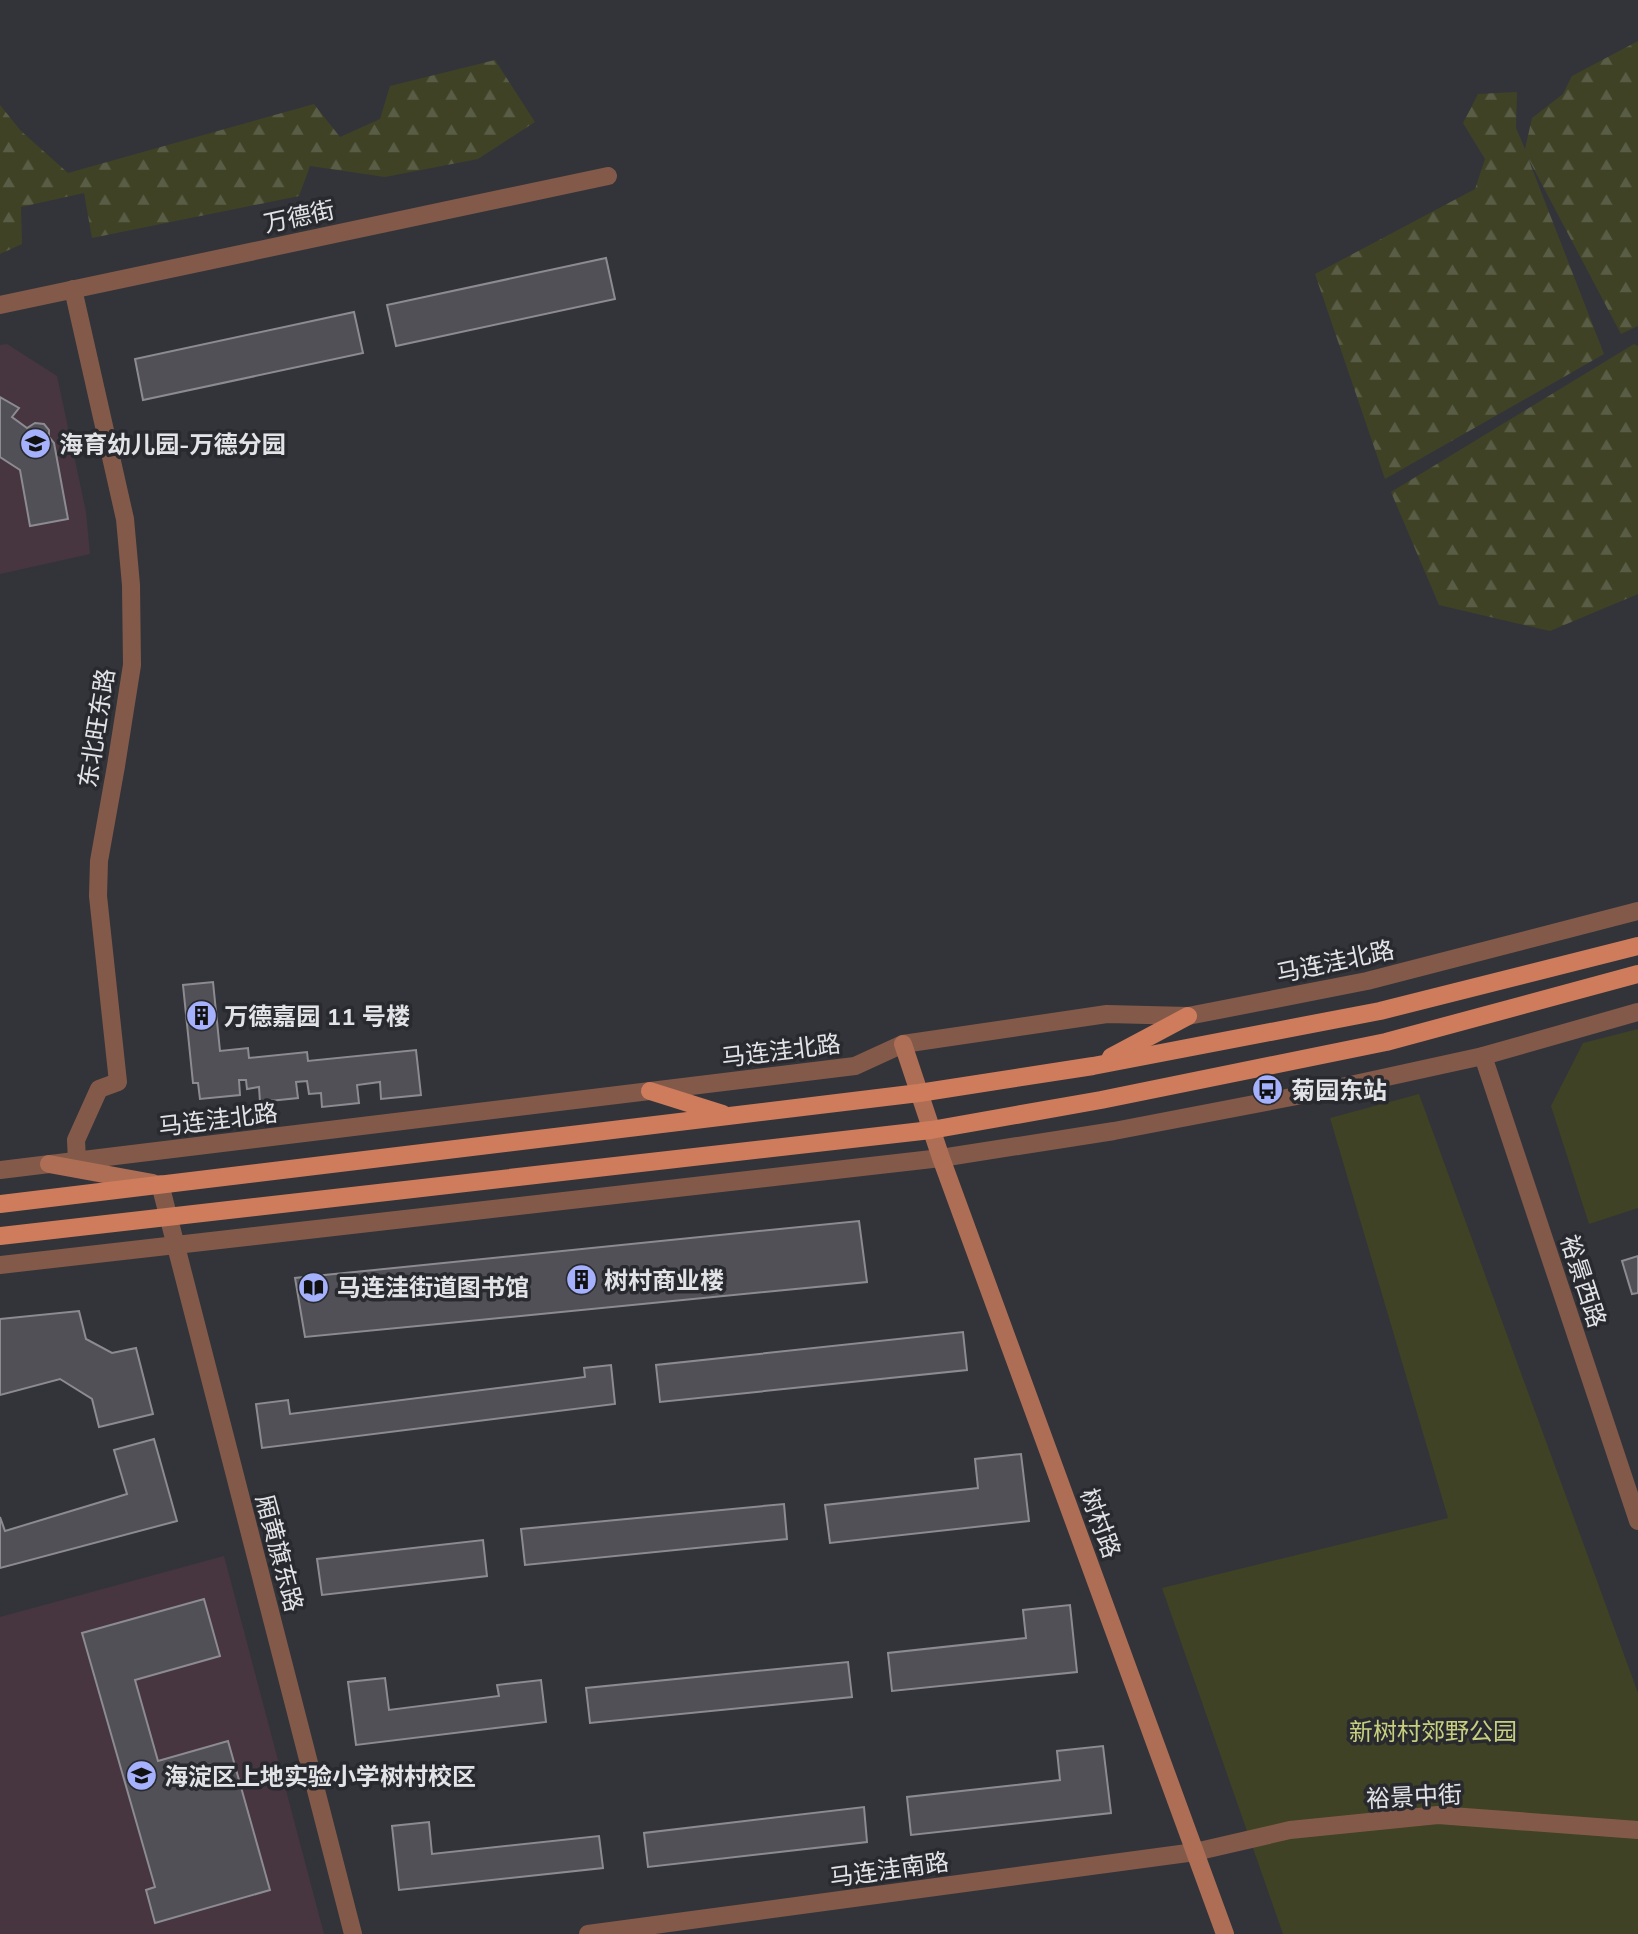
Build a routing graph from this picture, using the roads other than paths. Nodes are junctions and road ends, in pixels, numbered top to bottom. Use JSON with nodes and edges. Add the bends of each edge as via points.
{"nodes":[{"id":1,"x":608,"y":176,"type":"dead end"},
{"id":2,"x":74,"y":289,"type":"junction"},
{"id":3,"x":0,"y":305,"type":"edge"},
{"id":4,"x":1638,"y":911,"type":"edge"},
{"id":5,"x":1638,"y":946,"type":"edge"},
{"id":6,"x":1638,"y":974,"type":"edge"},
{"id":7,"x":1638,"y":1012,"type":"edge"},
{"id":8,"x":1188,"y":1016,"type":"junction"},
{"id":9,"x":903,"y":1044,"type":"junction"},
{"id":10,"x":1483,"y":1056,"type":"junction"},
{"id":11,"x":1093,"y":1066,"type":"junction"},
{"id":12,"x":650,"y":1091,"type":"junction"},
{"id":13,"x":919,"y":1093,"type":"junction"},
{"id":14,"x":730,"y":1116,"type":"junction"},
{"id":15,"x":931,"y":1130,"type":"junction"},
{"id":16,"x":941,"y":1158,"type":"junction"},
{"id":17,"x":77,"y":1161,"type":"junction"},
{"id":18,"x":49,"y":1164,"type":"junction"},
{"id":19,"x":0,"y":1170,"type":"edge"},
{"id":20,"x":160,"y":1184,"type":"junction"},
{"id":21,"x":0,"y":1204,"type":"edge"},
{"id":22,"x":167,"y":1217,"type":"junction"},
{"id":23,"x":0,"y":1236,"type":"edge"},
{"id":24,"x":174,"y":1245,"type":"junction"},
{"id":25,"x":0,"y":1265,"type":"edge"},
{"id":26,"x":1638,"y":1521,"type":"edge"},
{"id":27,"x":1638,"y":1830,"type":"edge"},
{"id":28,"x":1195,"y":1852,"type":"junction"},
{"id":29,"x":353,"y":1934,"type":"edge"},
{"id":30,"x":588,"y":1934,"type":"edge"},
{"id":31,"x":1224,"y":1934,"type":"edge"}],
"edges":[{"from":1,"to":2,"type":"street","name":"万德街"},
{"from":2,"to":3,"type":"street","name":"万德街"},
{"from":2,"to":17,"type":"street","name":"东北旺东路","via":[[125,519],[132,665],[99,861],[98,896],[118,1082],[99,1089],[76,1140]]},
{"from":4,"to":8,"type":"street","name":"马连洼北路","via":[[1367,981]]},
{"from":5,"to":11,"type":"main road","via":[[1380,1011]]},
{"from":6,"to":15,"type":"main road","via":[[1386,1042]]},
{"from":7,"to":10,"type":"street"},
{"from":8,"to":9,"type":"street","name":"马连洼北路","via":[[1107,1014]]},
{"from":8,"to":11,"type":"main road"},
{"from":9,"to":12,"type":"street","name":"马连洼北路","via":[[855,1066]]},
{"from":9,"to":13,"type":"main road","name":"树村路"},
{"from":10,"to":16,"type":"street","via":[[1154,1124]]},
{"from":10,"to":26,"type":"street","name":"裕景西路"},
{"from":11,"to":13,"type":"main road"},
{"from":12,"to":14,"type":"main road"},
{"from":12,"to":17,"type":"street","name":"马连洼北路"},
{"from":13,"to":14,"type":"main road"},
{"from":13,"to":15,"type":"main road","name":"树村路"},
{"from":14,"to":20,"type":"main road"},
{"from":15,"to":16,"type":"main road","name":"树村路"},
{"from":15,"to":22,"type":"main road"},
{"from":16,"to":24,"type":"street"},
{"from":16,"to":28,"type":"main road","name":"树村路"},
{"from":17,"to":18,"type":"street","name":"马连洼北路"},
{"from":18,"to":19,"type":"street","name":"马连洼北路"},
{"from":18,"to":20,"type":"main road"},
{"from":20,"to":21,"type":"main road"},
{"from":20,"to":22,"type":"street","name":"厢黄旗东路"},
{"from":22,"to":23,"type":"main road"},
{"from":22,"to":24,"type":"street","name":"厢黄旗东路"},
{"from":24,"to":25,"type":"street"},
{"from":24,"to":29,"type":"street","name":"厢黄旗东路"},
{"from":27,"to":28,"type":"street","name":"裕景中街","via":[[1438,1815],[1290,1830]]},
{"from":28,"to":30,"type":"street","name":"马连洼南路"},
{"from":28,"to":31,"type":"main road","name":"树村路"}]}
